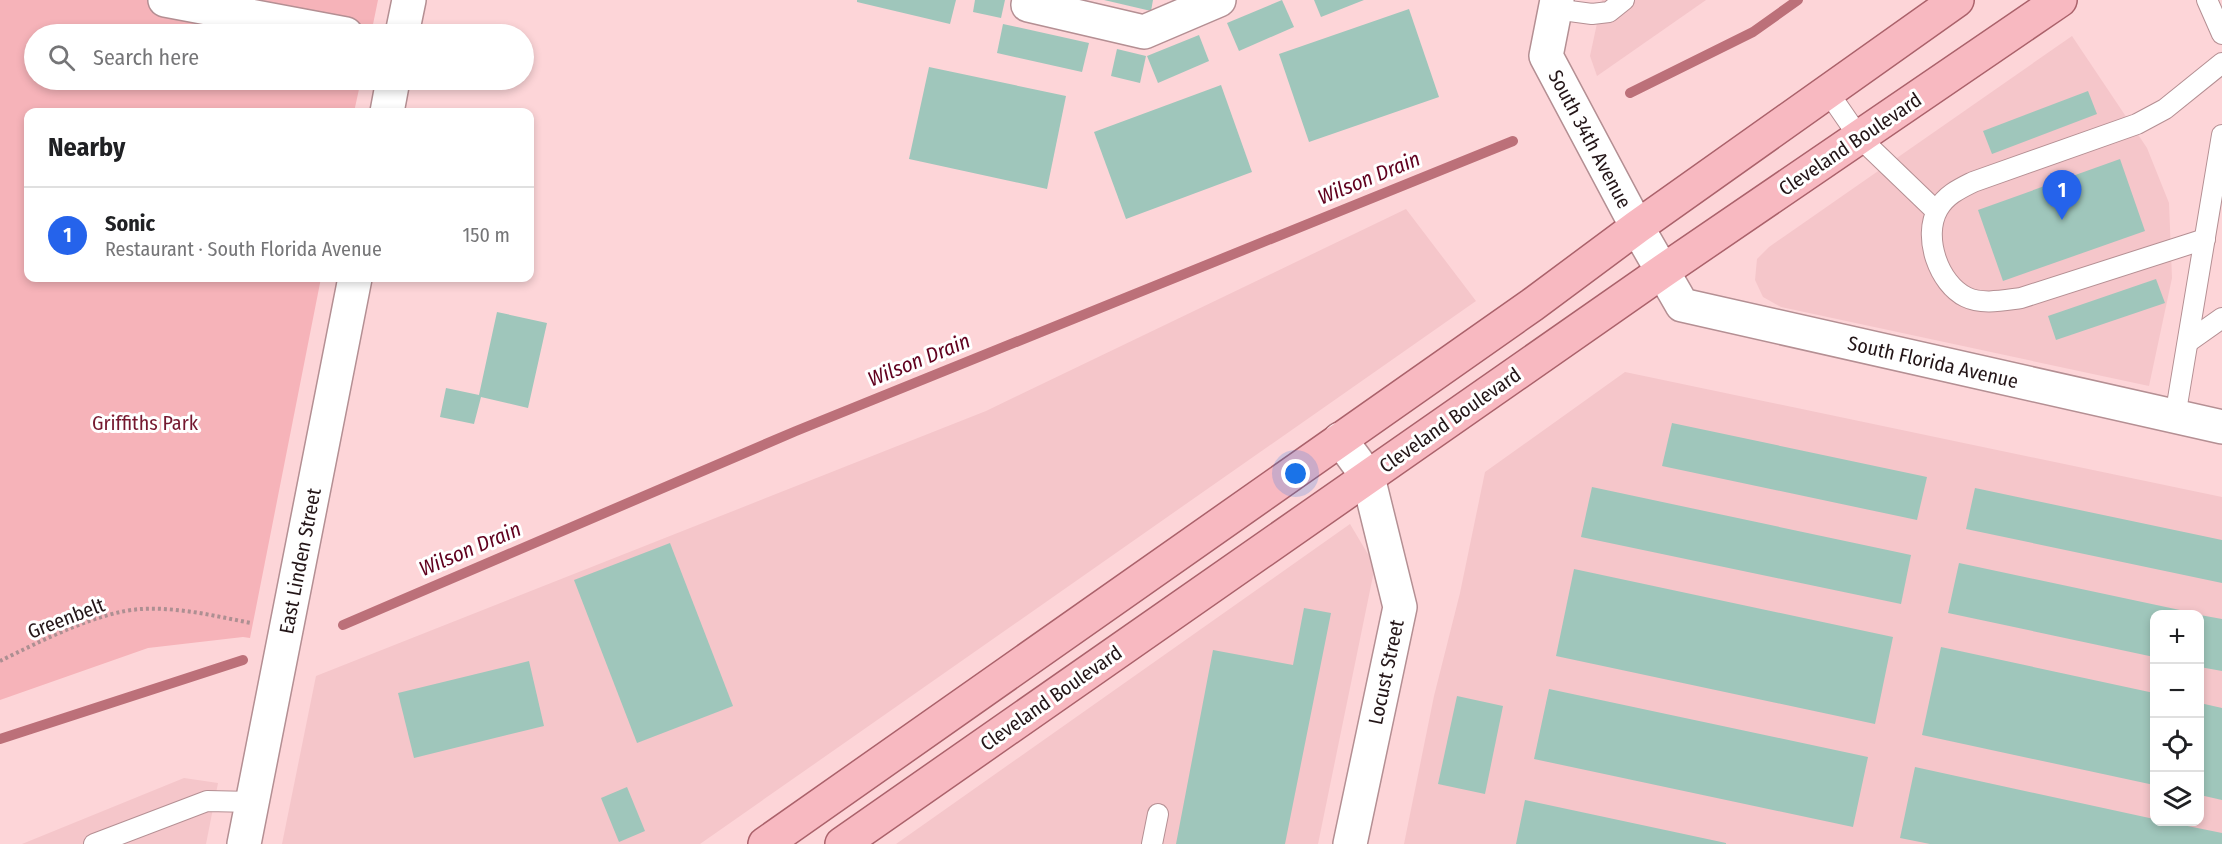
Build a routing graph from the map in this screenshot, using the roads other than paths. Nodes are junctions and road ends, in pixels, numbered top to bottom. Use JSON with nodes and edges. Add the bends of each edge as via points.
{"nodes":[{"id":1,"x":165,"y":0,"type":"edge"},
{"id":2,"x":409,"y":0,"type":"edge"},
{"id":3,"x":1029,"y":0,"type":"edge"},
{"id":4,"x":1220,"y":0,"type":"edge"},
{"id":5,"x":1624,"y":0,"type":"edge"},
{"id":6,"x":1957,"y":0,"type":"edge"},
{"id":7,"x":2060,"y":0,"type":"edge"},
{"id":8,"x":2207,"y":0,"type":"edge"},
{"id":9,"x":1556,"y":4,"type":"edge"},
{"id":10,"x":293,"y":24,"type":"edge"},
{"id":11,"x":404,"y":24,"type":"edge"},
{"id":12,"x":2222,"y":34,"type":"edge"},
{"id":13,"x":2222,"y":63,"type":"edge"},
{"id":14,"x":391,"y":90,"type":"edge"},
{"id":15,"x":1828,"y":92,"type":"junction"},
{"id":16,"x":388,"y":108,"type":"edge"},
{"id":17,"x":2222,"y":135,"type":"edge"},
{"id":18,"x":1858,"y":137,"type":"junction"},
{"id":19,"x":1936,"y":211,"type":"junction"},
{"id":20,"x":1637,"y":227,"type":"junction"},
{"id":21,"x":2205,"y":239,"type":"junction"},
{"id":22,"x":1663,"y":271,"type":"junction"},
{"id":23,"x":354,"y":282,"type":"edge"},
{"id":24,"x":2222,"y":318,"type":"edge"},
{"id":25,"x":2188,"y":342,"type":"junction"},
{"id":26,"x":2175,"y":417,"type":"junction"},
{"id":27,"x":2222,"y":427,"type":"edge"},
{"id":28,"x":1340,"y":440,"type":"junction"},
{"id":29,"x":1368,"y":477,"type":"junction"},
{"id":30,"x":253,"y":802,"type":"junction"},
{"id":31,"x":1158,"y":814,"type":"dead end"},
{"id":32,"x":94,"y":844,"type":"edge"},
{"id":33,"x":244,"y":844,"type":"edge"},
{"id":34,"x":765,"y":844,"type":"edge"},
{"id":35,"x":842,"y":844,"type":"edge"},
{"id":36,"x":1152,"y":844,"type":"edge"},
{"id":37,"x":1350,"y":844,"type":"edge"}],
"edges":[{"from":1,"to":10,"type":"street"},
{"from":2,"to":11,"type":"street"},
{"from":3,"to":4,"type":"street","via":[[1028,5],[1144,32]]},
{"from":5,"to":9,"type":"lane","via":[[1609,12],[1592,14]]},
{"from":6,"to":15,"type":"main road"},
{"from":7,"to":18,"type":"main road","name":"Cleveland Boulevard"},
{"from":8,"to":12,"type":"lane"},
{"from":9,"to":20,"type":"street","name":"South 34th Avenue","via":[[1546,56]]},
{"from":13,"to":19,"type":"lane","via":[[2165,109],[2137,124],[1974,182],[1950,194]]},
{"from":14,"to":16,"type":"street"},
{"from":15,"to":18,"type":"lane"},
{"from":15,"to":20,"type":"main road"},
{"from":17,"to":21,"type":"lane"},
{"from":18,"to":19,"type":"lane"},
{"from":18,"to":22,"type":"main road","name":"Cleveland Boulevard"},
{"from":19,"to":21,"type":"lane","via":[[1931,240],[1947,282],[1967,298],[1993,302],[2021,298]]},
{"from":20,"to":22,"type":"street","name":"South 34th Avenue"},
{"from":20,"to":28,"type":"main road"},
{"from":21,"to":25,"type":"lane"},
{"from":22,"to":26,"type":"street","name":"South Florida Avenue","via":[[1682,305]]},
{"from":22,"to":29,"type":"main road","name":"Cleveland Boulevard"},
{"from":23,"to":30,"type":"street","name":"East Linden Street"},
{"from":24,"to":25,"type":"lane"},
{"from":25,"to":26,"type":"lane"},
{"from":26,"to":27,"type":"street","name":"South Florida Avenue"},
{"from":28,"to":29,"type":"street","name":"Locust Street"},
{"from":28,"to":34,"type":"main road"},
{"from":29,"to":35,"type":"main road","name":"Cleveland Boulevard"},
{"from":29,"to":37,"type":"street","name":"Locust Street","via":[[1400,607]]},
{"from":30,"to":32,"type":"lane","via":[[207,801]]},
{"from":30,"to":33,"type":"street","name":"East Linden Street"},
{"from":31,"to":36,"type":"lane"}]}
